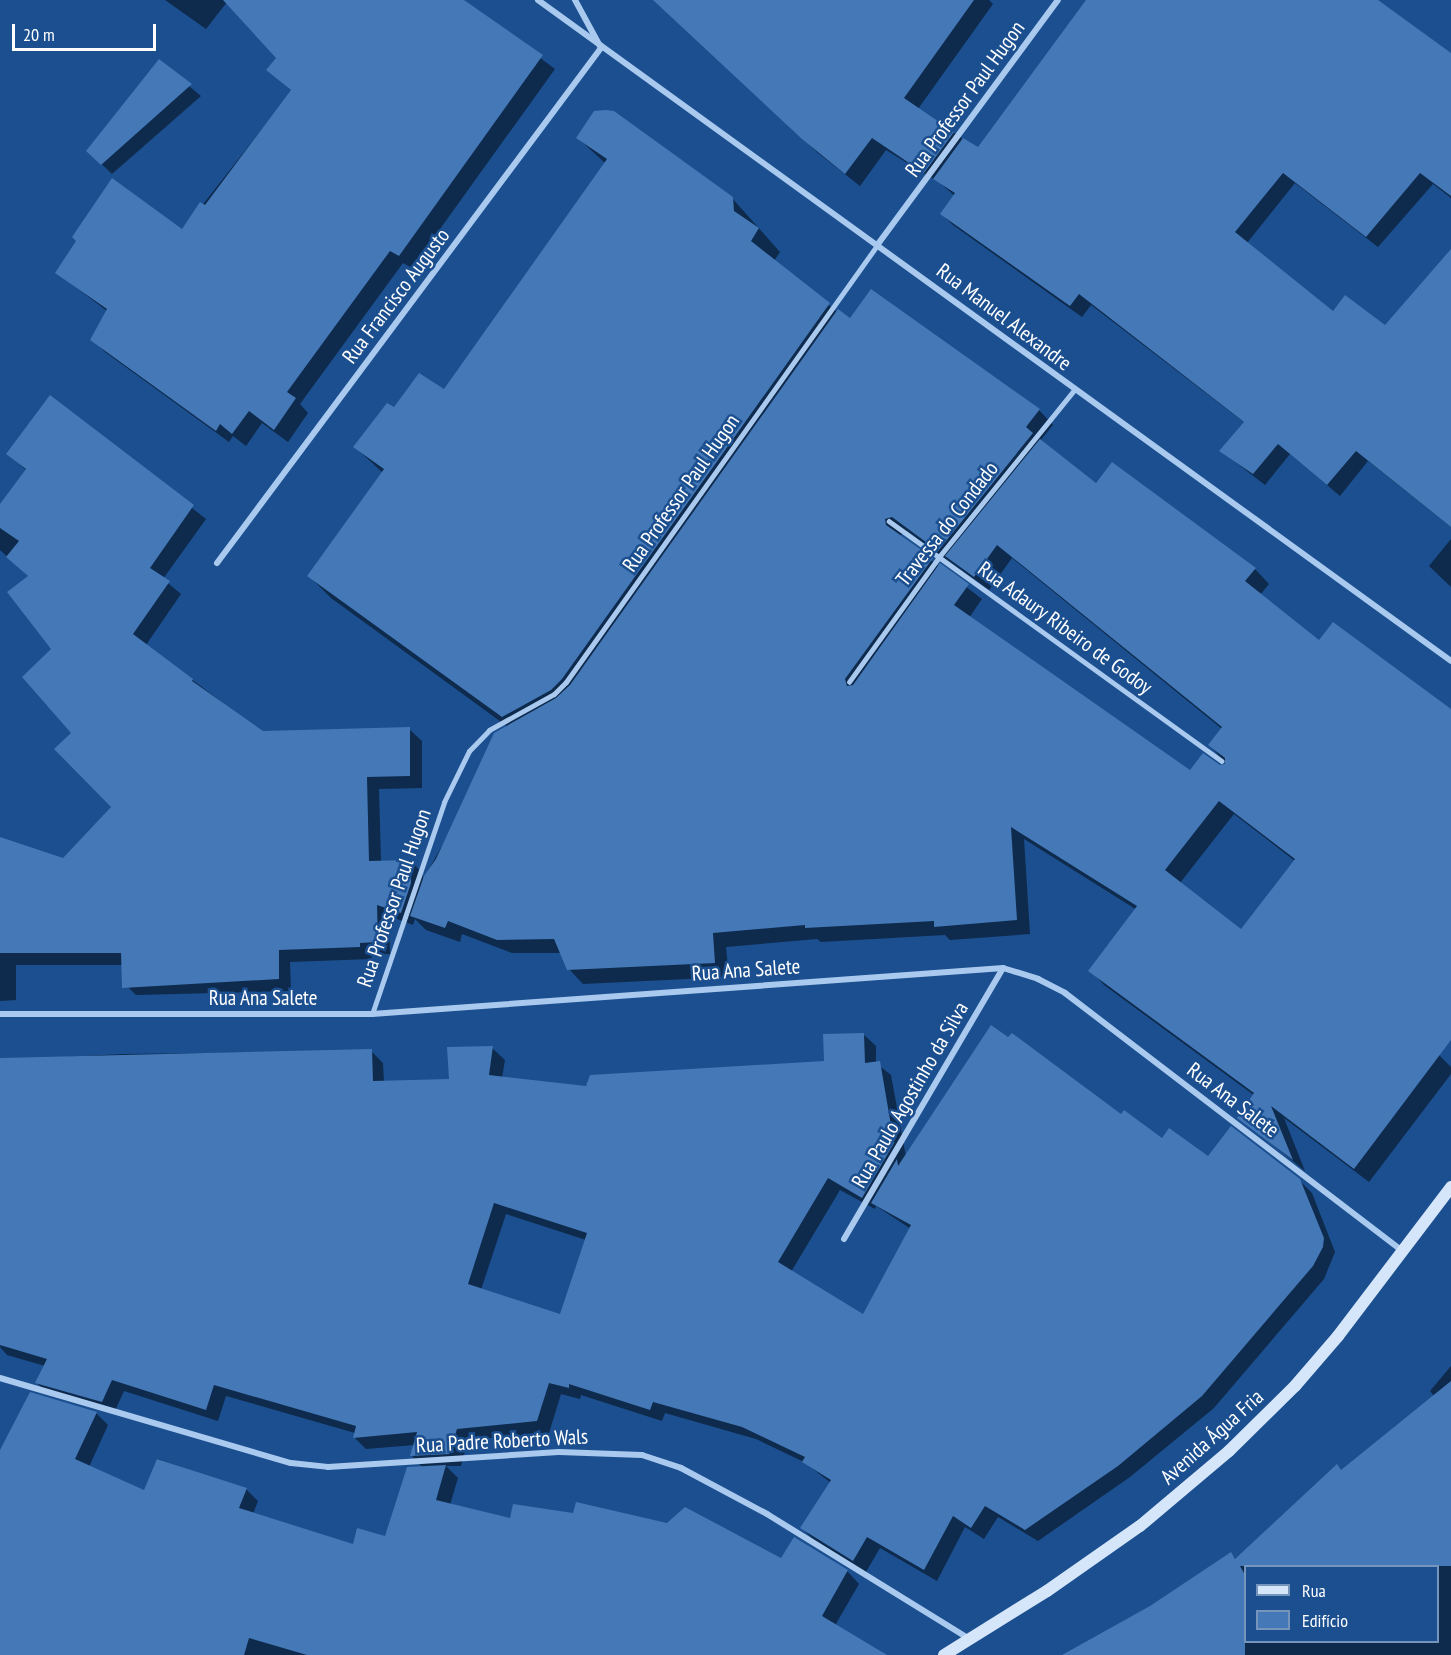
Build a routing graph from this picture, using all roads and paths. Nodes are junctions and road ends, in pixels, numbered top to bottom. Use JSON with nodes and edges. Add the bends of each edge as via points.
{"nodes":[{"id":1,"x":538,"y":0,"type":"edge"},
{"id":2,"x":575,"y":0,"type":"edge"},
{"id":3,"x":1058,"y":0,"type":"edge"},
{"id":4,"x":601,"y":48,"type":"junction"},
{"id":5,"x":878,"y":244,"type":"junction"},
{"id":6,"x":1074,"y":390,"type":"junction"},
{"id":7,"x":889,"y":521,"type":"dead end"},
{"id":8,"x":939,"y":557,"type":"junction"},
{"id":9,"x":217,"y":563,"type":"dead end"},
{"id":10,"x":1451,"y":661,"type":"edge"},
{"id":11,"x":849,"y":682,"type":"dead end"},
{"id":12,"x":1222,"y":761,"type":"dead end"},
{"id":13,"x":1003,"y":968,"type":"junction"},
{"id":14,"x":0,"y":1014,"type":"edge"},
{"id":15,"x":372,"y":1014,"type":"junction"},
{"id":16,"x":1451,"y":1187,"type":"edge"},
{"id":17,"x":844,"y":1239,"type":"dead end"},
{"id":18,"x":1403,"y":1251,"type":"junction"},
{"id":19,"x":0,"y":1378,"type":"edge"},
{"id":20,"x":970,"y":1640,"type":"junction"},
{"id":21,"x":944,"y":1655,"type":"edge"}],
"edges":[{"from":1,"to":4,"type":"street","name":"Rua Manuel Alexandre"},
{"from":2,"to":4,"type":"street"},
{"from":3,"to":5,"type":"street","name":"Rua Professor Paul Hugon"},
{"from":4,"to":5,"type":"street","name":"Rua Manuel Alexandre"},
{"from":4,"to":9,"type":"street","name":"Rua Francisco Augusto"},
{"from":5,"to":6,"type":"street","name":"Rua Manuel Alexandre"},
{"from":5,"to":15,"type":"street","name":"Rua Professor Paul Hugon","via":[[566,682],[554,694],[489,730],[470,751],[444,802]]},
{"from":6,"to":8,"type":"lane","name":"Travessa do Condado"},
{"from":6,"to":10,"type":"street","name":"Rua Manuel Alexandre"},
{"from":7,"to":8,"type":"lane","name":"Rua Adaury Ribeiro de Godoy"},
{"from":8,"to":11,"type":"lane","name":"Travessa do Condado"},
{"from":8,"to":12,"type":"lane","name":"Rua Adaury Ribeiro de Godoy"},
{"from":13,"to":15,"type":"street","name":"Rua Ana Salete"},
{"from":13,"to":17,"type":"street","name":"Rua Paulo Agostinho da Silva"},
{"from":13,"to":18,"type":"street","name":"Rua Ana Salete","via":[[1065,993]]},
{"from":14,"to":15,"type":"street","name":"Rua Ana Salete"},
{"from":16,"to":18,"type":"main road","name":"Avenida Água Fria"},
{"from":18,"to":20,"type":"main road","name":"Avenida Água Fria","via":[[1295,1386],[1229,1451],[1140,1526]]},
{"from":19,"to":20,"type":"street","name":"Rua Padre Roberto Wals","via":[[291,1463],[328,1467],[559,1452],[642,1455],[681,1468],[767,1514]]},
{"from":20,"to":21,"type":"main road","name":"Avenida Água Fria"}]}
